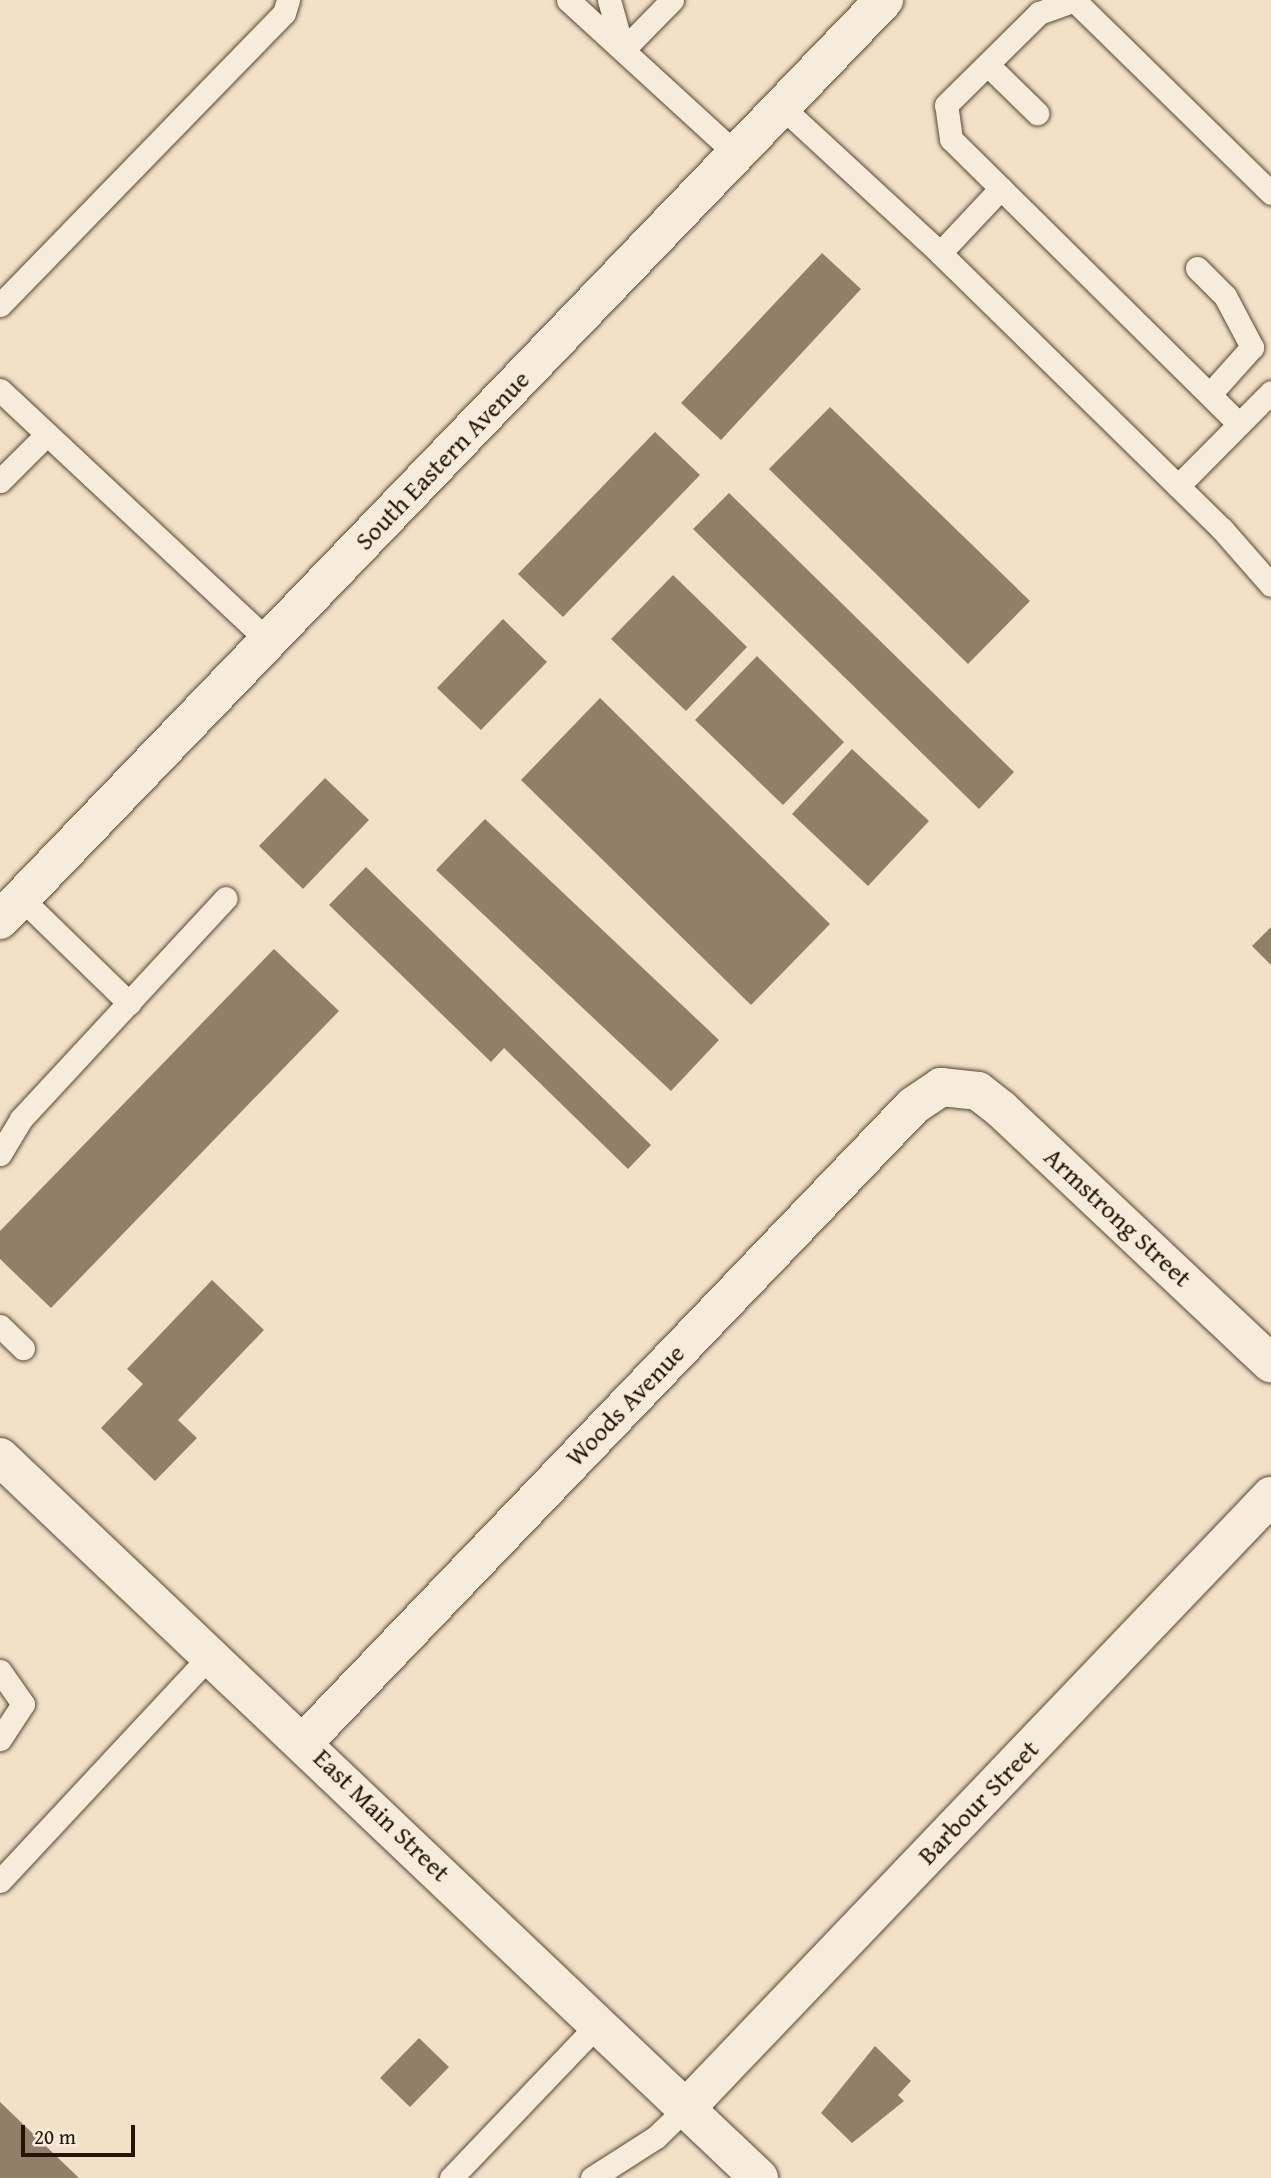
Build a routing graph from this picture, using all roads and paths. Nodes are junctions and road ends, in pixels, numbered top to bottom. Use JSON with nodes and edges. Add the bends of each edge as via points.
{"nodes":[{"id":1,"x":288,"y":0,"type":"edge"},
{"id":2,"x":568,"y":0,"type":"edge"},
{"id":3,"x":609,"y":0,"type":"edge"},
{"id":4,"x":672,"y":0,"type":"edge"},
{"id":5,"x":871,"y":4,"type":"edge"},
{"id":6,"x":623,"y":50,"type":"junction"},
{"id":7,"x":988,"y":65,"type":"junction"},
{"id":8,"x":782,"y":107,"type":"junction"},
{"id":9,"x":1037,"y":113,"type":"dead end"},
{"id":10,"x":736,"y":154,"type":"junction"},
{"id":11,"x":1002,"y":188,"type":"junction"},
{"id":12,"x":1271,"y":193,"type":"edge"},
{"id":13,"x":940,"y":253,"type":"junction"},
{"id":14,"x":1197,"y":268,"type":"dead end"},
{"id":15,"x":0,"y":305,"type":"edge"},
{"id":16,"x":0,"y":390,"type":"edge"},
{"id":17,"x":1271,"y":392,"type":"edge"},
{"id":18,"x":1210,"y":394,"type":"junction"},
{"id":19,"x":1239,"y":424,"type":"junction"},
{"id":20,"x":47,"y":434,"type":"junction"},
{"id":21,"x":0,"y":481,"type":"edge"},
{"id":22,"x":1178,"y":486,"type":"junction"},
{"id":23,"x":1271,"y":585,"type":"edge"},
{"id":24,"x":268,"y":641,"type":"junction"},
{"id":25,"x":226,"y":898,"type":"dead end"},
{"id":26,"x":10,"y":909,"type":"edge"},
{"id":27,"x":129,"y":1003,"type":"junction"},
{"id":28,"x":956,"y":1085,"type":"joint"},
{"id":29,"x":0,"y":1154,"type":"edge"},
{"id":30,"x":0,"y":1326,"type":"edge"},
{"id":31,"x":23,"y":1349,"type":"dead end"},
{"id":32,"x":1271,"y":1363,"type":"edge"},
{"id":33,"x":0,"y":1457,"type":"edge"},
{"id":34,"x":1271,"y":1496,"type":"edge"},
{"id":35,"x":211,"y":1656,"type":"junction"},
{"id":36,"x":0,"y":1671,"type":"edge"},
{"id":37,"x":0,"y":1739,"type":"edge"},
{"id":38,"x":304,"y":1741,"type":"junction"},
{"id":39,"x":0,"y":1881,"type":"edge"},
{"id":40,"x":598,"y":2023,"type":"junction"},
{"id":41,"x":686,"y":2108,"type":"junction"},
{"id":42,"x":451,"y":2178,"type":"edge"},
{"id":43,"x":592,"y":2178,"type":"edge"},
{"id":44,"x":758,"y":2178,"type":"edge"}],
"edges":[{"from":1,"to":15,"type":"lane","via":[[285,13]]},
{"from":2,"to":6,"type":"lane"},
{"from":3,"to":6,"type":"lane"},
{"from":4,"to":6,"type":"lane"},
{"from":5,"to":8,"type":"main road","name":"South Eastern Avenue"},
{"from":6,"to":10,"type":"lane"},
{"from":7,"to":9,"type":"lane"},
{"from":7,"to":11,"type":"lane","via":[[946,105],[951,139]]},
{"from":7,"to":12,"type":"lane","via":[[1039,13],[1074,0]]},
{"from":8,"to":10,"type":"main road","name":"South Eastern Avenue"},
{"from":8,"to":13,"type":"lane"},
{"from":10,"to":24,"type":"main road","name":"South Eastern Avenue"},
{"from":11,"to":13,"type":"lane"},
{"from":11,"to":18,"type":"lane"},
{"from":13,"to":22,"type":"lane"},
{"from":14,"to":18,"type":"lane","via":[[1225,296],[1252,347]]},
{"from":16,"to":20,"type":"lane"},
{"from":17,"to":19,"type":"lane"},
{"from":18,"to":19,"type":"lane"},
{"from":19,"to":22,"type":"lane"},
{"from":20,"to":21,"type":"lane"},
{"from":20,"to":24,"type":"lane"},
{"from":22,"to":23,"type":"lane"},
{"from":24,"to":26,"type":"main road","name":"South Eastern Avenue"},
{"from":25,"to":27,"type":"lane"},
{"from":26,"to":27,"type":"lane"},
{"from":27,"to":29,"type":"lane","via":[[21,1119]]},
{"from":28,"to":32,"type":"main road","name":"Armstrong Street","via":[[1002,1109]]},
{"from":28,"to":38,"type":"main road","name":"Woods Avenue","via":[[913,1106]]},
{"from":30,"to":31,"type":"lane"},
{"from":33,"to":35,"type":"main road","name":"East Main Street"},
{"from":34,"to":41,"type":"main road","name":"Barbour Street"},
{"from":35,"to":38,"type":"main road","name":"East Main Street"},
{"from":35,"to":39,"type":"lane"},
{"from":36,"to":37,"type":"lane","via":[[23,1704]]},
{"from":38,"to":40,"type":"main road","name":"East Main Street"},
{"from":40,"to":41,"type":"main road","name":"East Main Street"},
{"from":40,"to":42,"type":"lane"},
{"from":41,"to":43,"type":"lane","via":[[656,2137]]},
{"from":41,"to":44,"type":"main road","name":"East Main Street"}]}
